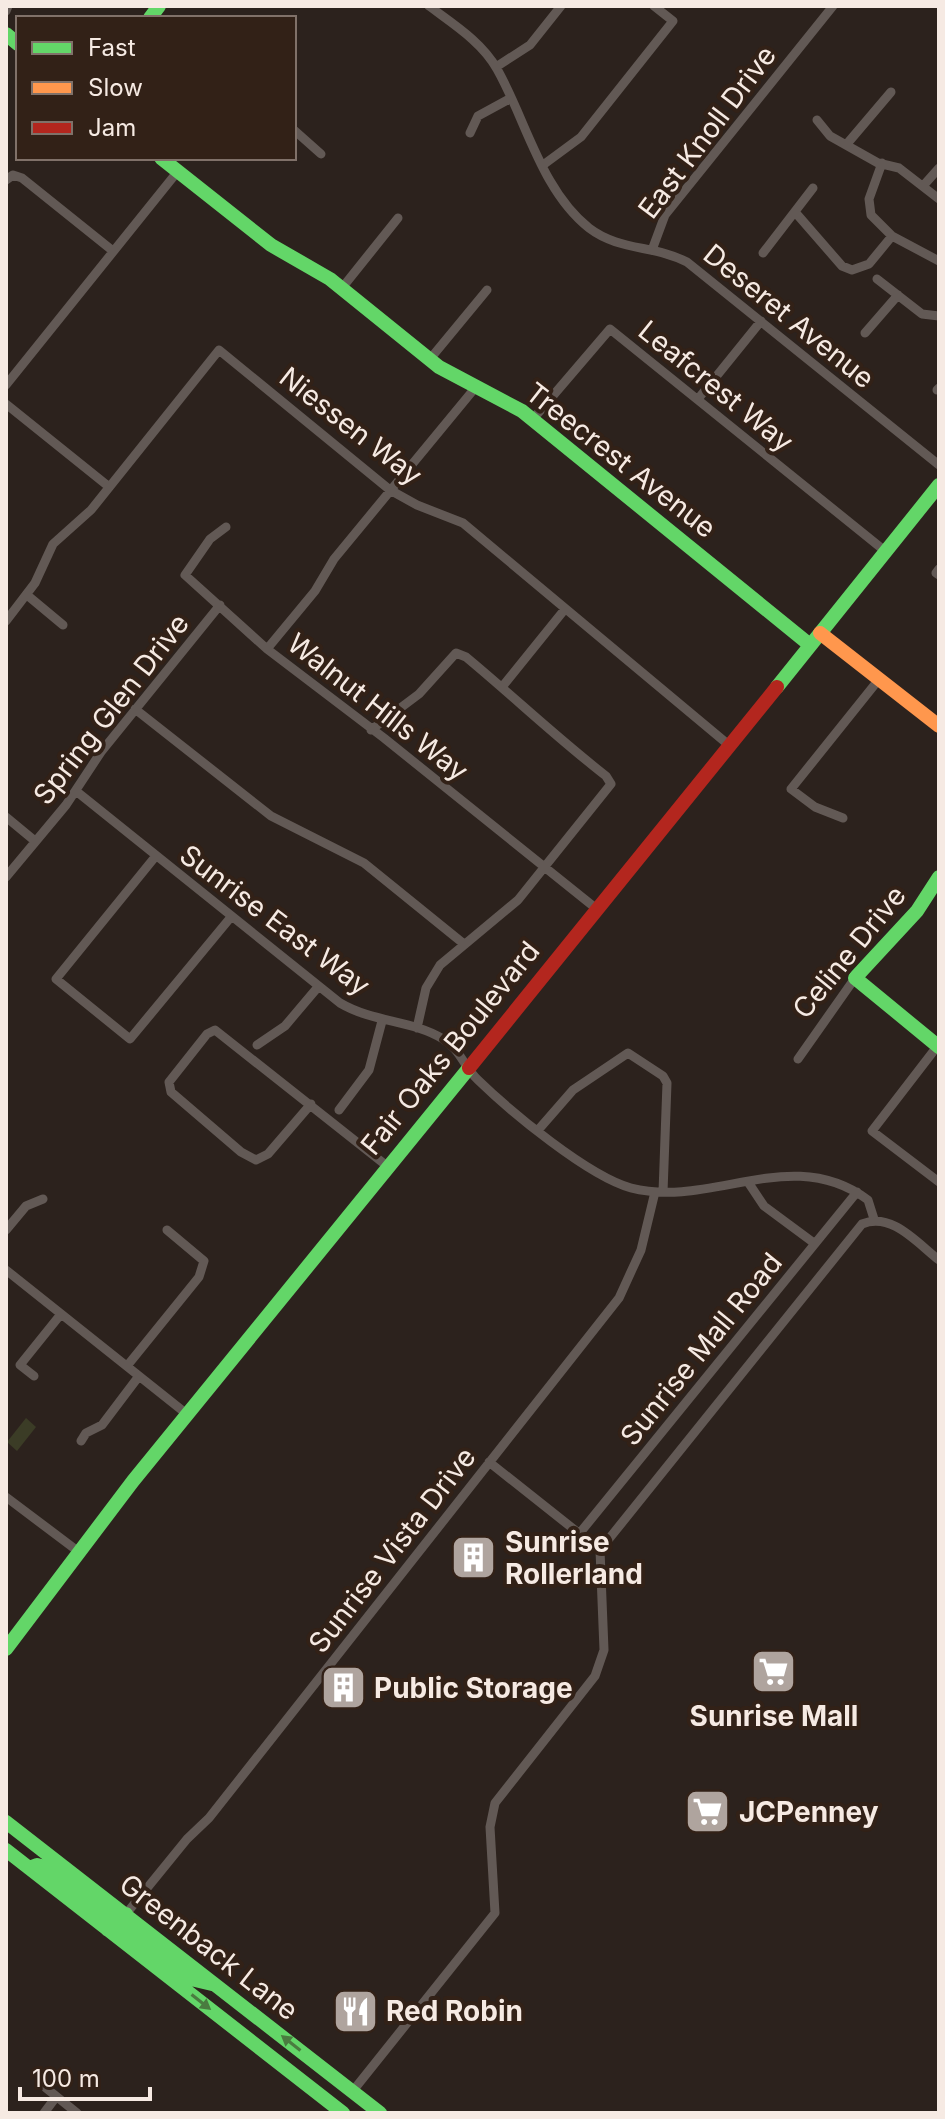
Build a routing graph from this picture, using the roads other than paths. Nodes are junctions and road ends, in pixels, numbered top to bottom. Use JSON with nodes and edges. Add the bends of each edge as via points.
{"nodes":[{"id":1,"x":429,"y":6,"type":"edge"},
{"id":2,"x":561,"y":6,"type":"edge"},
{"id":3,"x":654,"y":6,"type":"edge"},
{"id":4,"x":833,"y":6,"type":"edge"},
{"id":5,"x":496,"y":67,"type":"junction"},
{"id":6,"x":891,"y":92,"type":"dead end"},
{"id":7,"x":511,"y":98,"type":"junction"},
{"id":8,"x":817,"y":120,"type":"dead end"},
{"id":9,"x":296,"y":132,"type":"edge"},
{"id":10,"x":470,"y":133,"type":"dead end"},
{"id":11,"x":846,"y":145,"type":"junction"},
{"id":12,"x":321,"y":154,"type":"dead end"},
{"id":13,"x":164,"y":160,"type":"edge"},
{"id":14,"x":882,"y":163,"type":"junction"},
{"id":15,"x":543,"y":165,"type":"junction"},
{"id":16,"x":939,"y":168,"type":"edge"},
{"id":17,"x":178,"y":171,"type":"junction"},
{"id":18,"x":6,"y":180,"type":"edge"},
{"id":19,"x":923,"y":186,"type":"junction"},
{"id":20,"x":813,"y":188,"type":"dead end"},
{"id":21,"x":939,"y":199,"type":"edge"},
{"id":22,"x":795,"y":212,"type":"junction"},
{"id":23,"x":398,"y":218,"type":"dead end"},
{"id":24,"x":892,"y":236,"type":"junction"},
{"id":25,"x":652,"y":250,"type":"junction"},
{"id":26,"x":113,"y":251,"type":"junction"},
{"id":27,"x":763,"y":253,"type":"dead end"},
{"id":28,"x":939,"y":261,"type":"edge"},
{"id":29,"x":877,"y":279,"type":"dead end"},
{"id":30,"x":342,"y":288,"type":"junction"},
{"id":31,"x":487,"y":290,"type":"dead end"},
{"id":32,"x":898,"y":295,"type":"junction"},
{"id":33,"x":939,"y":316,"type":"edge"},
{"id":34,"x":761,"y":321,"type":"junction"},
{"id":35,"x":865,"y":333,"type":"dead end"},
{"id":36,"x":430,"y":359,"type":"junction"},
{"id":37,"x":6,"y":385,"type":"edge"},
{"id":38,"x":475,"y":388,"type":"junction"},
{"id":39,"x":698,"y":399,"type":"junction"},
{"id":40,"x":6,"y":404,"type":"edge"},
{"id":41,"x":533,"y":419,"type":"junction"},
{"id":42,"x":939,"y":465,"type":"edge"},
{"id":43,"x":108,"y":486,"type":"junction"},
{"id":44,"x":390,"y":490,"type":"junction"},
{"id":45,"x":937,"y":491,"type":"edge"},
{"id":46,"x":226,"y":527,"type":"dead end"},
{"id":47,"x":885,"y":551,"type":"junction"},
{"id":48,"x":27,"y":595,"type":"junction"},
{"id":49,"x":220,"y":605,"type":"junction"},
{"id":50,"x":565,"y":609,"type":"junction"},
{"id":51,"x":6,"y":621,"type":"edge"},
{"id":52,"x":63,"y":625,"type":"dead end"},
{"id":53,"x":820,"y":633,"type":"junction"},
{"id":54,"x":810,"y":645,"type":"junction"},
{"id":55,"x":267,"y":649,"type":"junction"},
{"id":56,"x":880,"y":678,"type":"junction"},
{"id":57,"x":502,"y":687,"type":"junction"},
{"id":58,"x":135,"y":709,"type":"junction"},
{"id":59,"x":939,"y":726,"type":"edge"},
{"id":60,"x":371,"y":730,"type":"junction"},
{"id":61,"x":730,"y":746,"type":"junction"},
{"id":62,"x":76,"y":791,"type":"junction"},
{"id":63,"x":6,"y":817,"type":"edge"},
{"id":64,"x":843,"y":818,"type":"dead end"},
{"id":65,"x":35,"y":841,"type":"junction"},
{"id":66,"x":155,"y":857,"type":"junction"},
{"id":67,"x":543,"y":866,"type":"junction"},
{"id":68,"x":6,"y":877,"type":"edge"},
{"id":69,"x":939,"y":877,"type":"edge"},
{"id":70,"x":598,"y":910,"type":"junction"},
{"id":71,"x":231,"y":917,"type":"junction"},
{"id":72,"x":464,"y":944,"type":"junction"},
{"id":73,"x":855,"y":978,"type":"junction"},
{"id":74,"x":318,"y":987,"type":"junction"},
{"id":75,"x":382,"y":1021,"type":"junction"},
{"id":76,"x":417,"y":1028,"type":"junction"},
{"id":77,"x":257,"y":1045,"type":"dead end"},
{"id":78,"x":938,"y":1046,"type":"edge"},
{"id":79,"x":798,"y":1059,"type":"dead end"},
{"id":80,"x":467,"y":1066,"type":"junction"},
{"id":81,"x":311,"y":1104,"type":"junction"},
{"id":82,"x":339,"y":1110,"type":"dead end"},
{"id":83,"x":539,"y":1129,"type":"junction"},
{"id":84,"x":387,"y":1166,"type":"junction"},
{"id":85,"x":748,"y":1182,"type":"junction"},
{"id":86,"x":939,"y":1182,"type":"edge"},
{"id":87,"x":659,"y":1192,"type":"junction"},
{"id":88,"x":857,"y":1192,"type":"junction"},
{"id":89,"x":43,"y":1199,"type":"dead end"},
{"id":90,"x":874,"y":1219,"type":"junction"},
{"id":91,"x":6,"y":1230,"type":"edge"},
{"id":92,"x":167,"y":1230,"type":"dead end"},
{"id":93,"x":814,"y":1243,"type":"junction"},
{"id":94,"x":939,"y":1260,"type":"edge"},
{"id":95,"x":6,"y":1270,"type":"edge"},
{"id":96,"x":61,"y":1314,"type":"junction"},
{"id":97,"x":127,"y":1366,"type":"junction"},
{"id":98,"x":34,"y":1376,"type":"dead end"},
{"id":99,"x":139,"y":1376,"type":"junction"},
{"id":100,"x":188,"y":1415,"type":"junction"},
{"id":101,"x":81,"y":1441,"type":"dead end"},
{"id":102,"x":489,"y":1462,"type":"junction"},
{"id":103,"x":6,"y":1497,"type":"edge"},
{"id":104,"x":579,"y":1534,"type":"junction"},
{"id":105,"x":600,"y":1550,"type":"junction"},
{"id":106,"x":79,"y":1552,"type":"junction"},
{"id":107,"x":6,"y":1649,"type":"edge"},
{"id":108,"x":6,"y":1822,"type":"edge"},
{"id":109,"x":6,"y":1850,"type":"edge"},
{"id":110,"x":29,"y":1868,"type":"junction"},
{"id":111,"x":126,"y":1914,"type":"junction"},
{"id":112,"x":108,"y":1930,"type":"junction"},
{"id":113,"x":216,"y":1985,"type":"junction"},
{"id":114,"x":46,"y":2088,"type":"dead end"},
{"id":115,"x":352,"y":2092,"type":"junction"},
{"id":116,"x":56,"y":2097,"type":"junction"},
{"id":117,"x":339,"y":2112,"type":"edge"},
{"id":118,"x":44,"y":2113,"type":"edge"},
{"id":119,"x":77,"y":2113,"type":"edge"},
{"id":120,"x":380,"y":2113,"type":"edge"}],
"edges":[{"from":1,"to":5,"type":"street","name":"Deseret Avenue","via":[[478,45]]},
{"from":2,"to":5,"type":"street","via":[[530,45]]},
{"from":3,"to":15,"type":"street","via":[[673,21],[581,137]]},
{"from":4,"to":25,"type":"street","name":"East Knoll Drive","via":[[665,215]]},
{"from":5,"to":7,"type":"street","name":"Deseret Avenue"},
{"from":6,"to":11,"type":"street"},
{"from":7,"to":10,"type":"street","via":[[478,116]]},
{"from":7,"to":15,"type":"street","name":"Deseret Avenue"},
{"from":8,"to":11,"type":"street"},
{"from":9,"to":12,"type":"street"},
{"from":11,"to":14,"type":"street"},
{"from":13,"to":17,"type":"main road","name":"Treecrest Avenue"},
{"from":14,"to":19,"type":"street"},
{"from":14,"to":24,"type":"street","via":[[869,199],[871,215]]},
{"from":15,"to":25,"type":"street","name":"Deseret Avenue","via":[[566,205],[586,226],[621,246]]},
{"from":16,"to":19,"type":"street"},
{"from":17,"to":26,"type":"street"},
{"from":17,"to":30,"type":"main road","name":"Treecrest Avenue","via":[[271,245]]},
{"from":18,"to":26,"type":"street","via":[[13,175],[22,178]]},
{"from":19,"to":21,"type":"street"},
{"from":20,"to":22,"type":"street"},
{"from":22,"to":24,"type":"street","via":[[842,266],[852,270],[869,264]]},
{"from":22,"to":27,"type":"street"},
{"from":23,"to":30,"type":"street"},
{"from":24,"to":28,"type":"street"},
{"from":25,"to":34,"type":"street","name":"Deseret Avenue","via":[[687,262]]},
{"from":26,"to":37,"type":"street"},
{"from":29,"to":32,"type":"street"},
{"from":30,"to":36,"type":"main road","name":"Treecrest Avenue"},
{"from":31,"to":36,"type":"street"},
{"from":32,"to":33,"type":"street","via":[[925,316]]},
{"from":32,"to":35,"type":"street"},
{"from":34,"to":39,"type":"street"},
{"from":34,"to":42,"type":"street","name":"Deseret Avenue"},
{"from":36,"to":38,"type":"main road","name":"Treecrest Avenue"},
{"from":38,"to":41,"type":"main road","name":"Treecrest Avenue"},
{"from":38,"to":44,"type":"street"},
{"from":39,"to":41,"type":"street","name":"Leafcrest Way","via":[[610,329]]},
{"from":39,"to":47,"type":"street","name":"Leafcrest Way"},
{"from":40,"to":43,"type":"street"},
{"from":41,"to":54,"type":"main road","name":"Treecrest Avenue"},
{"from":43,"to":44,"type":"street","name":"Niessen Way","via":[[219,350]]},
{"from":43,"to":48,"type":"street","name":"Niessen Way","via":[[91,510],[53,544]]},
{"from":44,"to":50,"type":"street","name":"Niessen Way","via":[[463,523]]},
{"from":44,"to":55,"type":"street"},
{"from":45,"to":47,"type":"main road","name":"Fair Oaks Boulevard"},
{"from":46,"to":49,"type":"street","name":"Walnut Hills Way","via":[[210,539],[185,575]]},
{"from":47,"to":53,"type":"main road","name":"Fair Oaks Boulevard"},
{"from":48,"to":51,"type":"street","name":"Niessen Way"},
{"from":48,"to":52,"type":"street"},
{"from":49,"to":55,"type":"street","name":"Walnut Hills Way"},
{"from":49,"to":58,"type":"street","name":"Spring Glen Drive"},
{"from":50,"to":57,"type":"street"},
{"from":50,"to":61,"type":"street","name":"Niessen Way"},
{"from":53,"to":54,"type":"main road","name":"Fair Oaks Boulevard"},
{"from":53,"to":56,"type":"main road"},
{"from":54,"to":61,"type":"main road","name":"Fair Oaks Boulevard"},
{"from":55,"to":60,"type":"street","name":"Walnut Hills Way"},
{"from":56,"to":59,"type":"main road"},
{"from":56,"to":64,"type":"street","via":[[791,789],[815,807]]},
{"from":57,"to":60,"type":"street","via":[[456,653],[419,694]]},
{"from":57,"to":67,"type":"street","via":[[611,784]]},
{"from":58,"to":62,"type":"street","name":"Spring Glen Drive"},
{"from":58,"to":72,"type":"street","via":[[271,816],[364,863]]},
{"from":60,"to":67,"type":"street","name":"Walnut Hills Way"},
{"from":61,"to":70,"type":"main road","name":"Fair Oaks Boulevard"},
{"from":62,"to":65,"type":"street","name":"Spring Glen Drive"},
{"from":62,"to":66,"type":"street","name":"Sunrise East Way"},
{"from":63,"to":65,"type":"street"},
{"from":65,"to":68,"type":"street","name":"Spring Glen Drive"},
{"from":66,"to":71,"type":"street","name":"Sunrise East Way"},
{"from":66,"to":71,"type":"street","via":[[56,979],[130,1039]]},
{"from":67,"to":70,"type":"street","name":"Walnut Hills Way"},
{"from":67,"to":72,"type":"street","via":[[503,915]]},
{"from":69,"to":73,"type":"main road","name":"Celine Drive","via":[[917,911]]},
{"from":70,"to":80,"type":"main road","name":"Fair Oaks Boulevard"},
{"from":71,"to":74,"type":"street","name":"Sunrise East Way"},
{"from":72,"to":76,"type":"street","via":[[431,977]]},
{"from":73,"to":78,"type":"main road"},
{"from":73,"to":79,"type":"street","name":"Celine Drive"},
{"from":74,"to":75,"type":"street","name":"Sunrise East Way","via":[[353,1011]]},
{"from":74,"to":77,"type":"street","via":[[285,1026]]},
{"from":75,"to":76,"type":"street","name":"Sunrise East Way"},
{"from":75,"to":82,"type":"street","via":[[369,1070]]},
{"from":76,"to":80,"type":"street","name":"Sunrise East Way","via":[[452,1045]]},
{"from":78,"to":86,"type":"street","via":[[872,1131]]},
{"from":80,"to":83,"type":"street","name":"Sunrise East Way"},
{"from":80,"to":84,"type":"main road","name":"Fair Oaks Boulevard"},
{"from":81,"to":81,"type":"street","via":[[215,1030],[169,1082],[171,1092],[256,1160],[268,1154]]},
{"from":81,"to":84,"type":"street"},
{"from":83,"to":87,"type":"street","name":"Sunrise East Way","via":[[598,1174]]},
{"from":83,"to":87,"type":"street","name":"Sunrise Vista Drive","via":[[573,1090],[628,1053],[667,1083]]},
{"from":84,"to":100,"type":"main road","name":"Fair Oaks Boulevard"},
{"from":85,"to":87,"type":"street","name":"Sunrise East Way"},
{"from":85,"to":88,"type":"street","name":"Sunrise East Way","via":[[785,1174],[824,1177]]},
{"from":85,"to":93,"type":"street","via":[[764,1206]]},
{"from":87,"to":102,"type":"street","name":"Sunrise Vista Drive","via":[[619,1298]]},
{"from":88,"to":90,"type":"street","via":[[870,1203]]},
{"from":88,"to":93,"type":"street","name":"Sunrise Mall Road"},
{"from":89,"to":91,"type":"street","via":[[26,1206]]},
{"from":90,"to":94,"type":"street","via":[[890,1222]]},
{"from":90,"to":105,"type":"street","via":[[862,1224]]},
{"from":92,"to":97,"type":"street","via":[[204,1261],[199,1277]]},
{"from":93,"to":104,"type":"street","name":"Sunrise Mall Road"},
{"from":95,"to":96,"type":"street"},
{"from":96,"to":97,"type":"street"},
{"from":96,"to":98,"type":"street","via":[[20,1365]]},
{"from":97,"to":99,"type":"street"},
{"from":99,"to":100,"type":"street"},
{"from":99,"to":101,"type":"street","via":[[102,1425]]},
{"from":100,"to":106,"type":"main road","name":"Fair Oaks Boulevard"},
{"from":102,"to":104,"type":"street"},
{"from":102,"to":111,"type":"street","name":"Sunrise Vista Drive","via":[[209,1818]]},
{"from":103,"to":106,"type":"street"},
{"from":104,"to":105,"type":"street"},
{"from":105,"to":115,"type":"street","via":[[604,1650],[595,1676],[495,1803],[490,1827],[495,1913]]},
{"from":106,"to":107,"type":"main road","name":"Fair Oaks Boulevard"},
{"from":108,"to":111,"type":"main road","name":"Greenback Lane"},
{"from":109,"to":110,"type":"main road","name":"Greenback Lane"},
{"from":110,"to":111,"type":"main road","via":[[48,1868],[109,1916]]},
{"from":110,"to":112,"type":"main road","name":"Greenback Lane"},
{"from":111,"to":113,"type":"main road","name":"Greenback Lane"},
{"from":112,"to":113,"type":"main road","via":[[122,1928],[191,1979]]},
{"from":112,"to":117,"type":"main road","name":"Greenback Lane","one_way":true},
{"from":115,"to":113,"type":"main road","name":"Greenback Lane","one_way":true},
{"from":114,"to":116,"type":"street"},
{"from":115,"to":117,"type":"main road"},
{"from":115,"to":120,"type":"main road","name":"Greenback Lane"},
{"from":116,"to":118,"type":"street"},
{"from":116,"to":119,"type":"street"}]}
